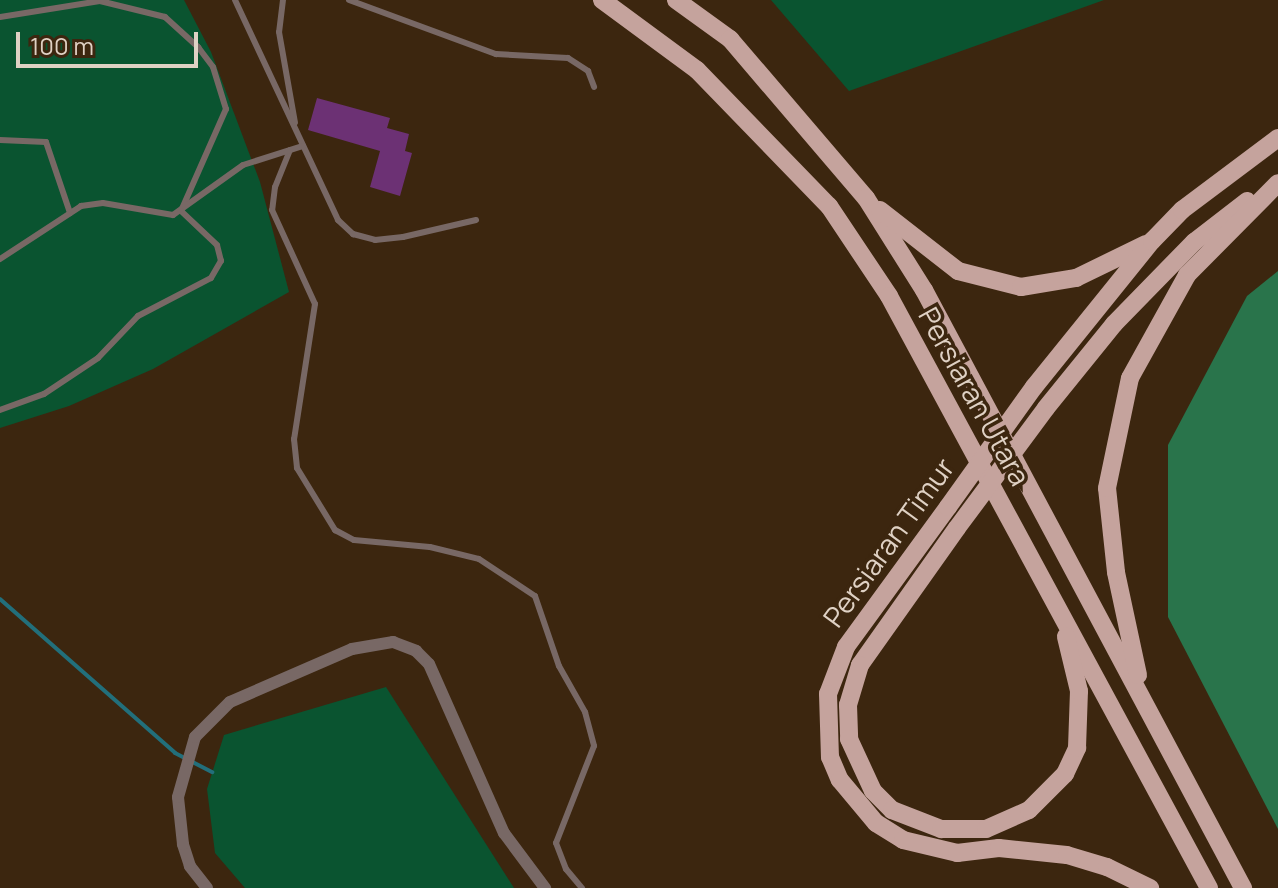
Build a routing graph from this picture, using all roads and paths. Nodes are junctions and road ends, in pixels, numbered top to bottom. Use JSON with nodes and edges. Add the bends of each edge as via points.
{"nodes":[{"id":1,"x":235,"y":0,"type":"edge"},
{"id":2,"x":283,"y":0,"type":"edge"},
{"id":3,"x":349,"y":0,"type":"edge"},
{"id":4,"x":602,"y":0,"type":"edge"},
{"id":5,"x":676,"y":0,"type":"edge"},
{"id":6,"x":0,"y":17,"type":"edge"},
{"id":7,"x":594,"y":87,"type":"dead end"},
{"id":8,"x":296,"y":131,"type":"junction"},
{"id":9,"x":1278,"y":138,"type":"edge"},
{"id":10,"x":0,"y":140,"type":"edge"},
{"id":11,"x":303,"y":146,"type":"junction"},
{"id":12,"x":290,"y":150,"type":"junction"},
{"id":13,"x":1278,"y":180,"type":"edge"},
{"id":14,"x":866,"y":198,"type":"junction"},
{"id":15,"x":181,"y":211,"type":"junction"},
{"id":16,"x":70,"y":213,"type":"junction"},
{"id":17,"x":476,"y":220,"type":"dead end"},
{"id":18,"x":1152,"y":241,"type":"junction"},
{"id":19,"x":0,"y":259,"type":"edge"},
{"id":20,"x":0,"y":410,"type":"edge"},
{"id":21,"x":1056,"y":604,"type":"junction"},
{"id":22,"x":1148,"y":706,"type":"junction"},
{"id":23,"x":207,"y":888,"type":"edge"},
{"id":24,"x":545,"y":888,"type":"edge"},
{"id":25,"x":582,"y":888,"type":"edge"},
{"id":26,"x":1150,"y":888,"type":"edge"},
{"id":27,"x":1209,"y":888,"type":"edge"},
{"id":28,"x":1243,"y":888,"type":"edge"}],
"edges":[{"from":1,"to":8,"type":"lane"},
{"from":2,"to":8,"type":"lane","via":[[279,32]]},
{"from":3,"to":7,"type":"lane","via":[[496,54],[558,56],[588,71]]},
{"from":4,"to":21,"type":"main road","name":"Persiaran Utara","via":[[697,70],[829,206],[889,296]]},
{"from":5,"to":14,"type":"main road","name":"Persiaran Utara","via":[[730,39]]},
{"from":6,"to":15,"type":"lane","via":[[100,1],[165,17],[198,47],[213,67],[226,109]]},
{"from":8,"to":11,"type":"lane"},
{"from":9,"to":18,"type":"main road","name":"Persiaran Timur","via":[[1182,210]]},
{"from":10,"to":16,"type":"lane","via":[[46,142]]},
{"from":11,"to":12,"type":"lane"},
{"from":11,"to":17,"type":"lane","via":[[338,220],[353,234],[375,240],[403,237]]},
{"from":12,"to":15,"type":"lane","via":[[243,165],[210,184]]},
{"from":12,"to":25,"type":"lane","via":[[272,210],[315,304],[294,439],[297,468],[335,530],[354,540],[430,547],[479,559],[535,596],[555,658],[585,712],[594,746],[557,832],[566,869]]},
{"from":13,"to":21,"type":"main road","name":"Persiaran Timur","bridge":true,"via":[[1194,242],[1114,324],[1046,408],[860,665],[848,705],[849,739],[873,791],[892,810],[941,829],[964,831],[1009,822],[1049,794],[1077,748],[1079,722],[1079,691]]},
{"from":13,"to":22,"type":"main road","via":[[1187,275],[1130,378],[1107,488],[1118,582]]},
{"from":14,"to":18,"type":"main road","via":[[958,271],[1021,287],[1076,278]]},
{"from":14,"to":22,"type":"main road","name":"Persiaran Utara","via":[[924,290]]},
{"from":15,"to":16,"type":"lane","via":[[161,215],[103,203]]},
{"from":15,"to":20,"type":"lane","via":[[217,245],[221,261],[211,278],[138,316],[98,358],[44,394]]},
{"from":16,"to":19,"type":"lane"},
{"from":18,"to":26,"type":"main road","name":"Persiaran Timur","bridge":true,"via":[[1034,387],[846,647],[828,694],[830,757],[854,801],[876,823],[929,848],[1067,855]]},
{"from":21,"to":27,"type":"main road","name":"Persiaran Utara"},
{"from":22,"to":28,"type":"main road","name":"Persiaran Utara"},
{"from":23,"to":24,"type":"street","via":[[183,844],[178,797],[195,737],[230,702],[352,649],[393,642],[416,651],[429,664],[504,833]]}]}
